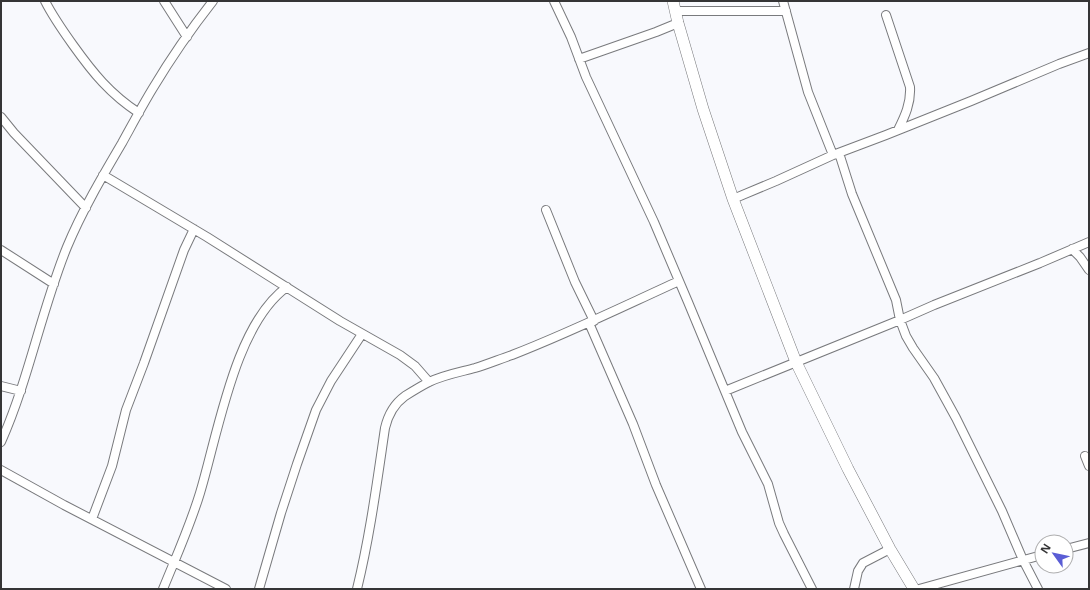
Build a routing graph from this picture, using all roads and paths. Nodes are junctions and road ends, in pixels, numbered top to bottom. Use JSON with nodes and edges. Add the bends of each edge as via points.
{"nodes":[{"id":1,"x":45,"y":1,"type":"edge"},
{"id":2,"x":164,"y":1,"type":"edge"},
{"id":3,"x":213,"y":1,"type":"edge"},
{"id":4,"x":554,"y":1,"type":"edge"},
{"id":5,"x":783,"y":1,"type":"edge"},
{"id":6,"x":674,"y":6,"type":"edge"},
{"id":7,"x":786,"y":11,"type":"junction"},
{"id":8,"x":886,"y":15,"type":"dead end"},
{"id":9,"x":678,"y":23,"type":"junction"},
{"id":10,"x":186,"y":37,"type":"junction"},
{"id":11,"x":1089,"y":53,"type":"edge"},
{"id":12,"x":579,"y":59,"type":"junction"},
{"id":13,"x":139,"y":113,"type":"junction"},
{"id":14,"x":1,"y":117,"type":"edge"},
{"id":15,"x":898,"y":130,"type":"junction"},
{"id":16,"x":836,"y":154,"type":"junction"},
{"id":17,"x":103,"y":175,"type":"junction"},
{"id":18,"x":733,"y":199,"type":"junction"},
{"id":19,"x":86,"y":208,"type":"junction"},
{"id":20,"x":546,"y":210,"type":"dead end"},
{"id":21,"x":194,"y":229,"type":"junction"},
{"id":22,"x":1089,"y":242,"type":"edge"},
{"id":23,"x":1072,"y":249,"type":"junction"},
{"id":24,"x":1,"y":250,"type":"edge"},
{"id":25,"x":1089,"y":270,"type":"edge"},
{"id":26,"x":679,"y":281,"type":"junction"},
{"id":27,"x":54,"y":284,"type":"junction"},
{"id":28,"x":287,"y":287,"type":"junction"},
{"id":29,"x":900,"y":320,"type":"junction"},
{"id":30,"x":592,"y":322,"type":"junction"},
{"id":31,"x":362,"y":334,"type":"junction"},
{"id":32,"x":796,"y":362,"type":"junction"},
{"id":33,"x":429,"y":382,"type":"junction"},
{"id":34,"x":1,"y":386,"type":"edge"},
{"id":35,"x":21,"y":391,"type":"junction"},
{"id":36,"x":725,"y":391,"type":"junction"},
{"id":37,"x":1,"y":442,"type":"edge"},
{"id":38,"x":1085,"y":456,"type":"dead end"},
{"id":39,"x":1089,"y":466,"type":"edge"},
{"id":40,"x":1,"y":470,"type":"edge"},
{"id":41,"x":92,"y":519,"type":"junction"},
{"id":42,"x":1089,"y":542,"type":"edge"},
{"id":43,"x":1074,"y":547,"type":"edge"},
{"id":44,"x":890,"y":549,"type":"junction"},
{"id":45,"x":1034,"y":557,"type":"edge"},
{"id":46,"x":1023,"y":560,"type":"junction"},
{"id":47,"x":174,"y":562,"type":"junction"},
{"id":48,"x":163,"y":589,"type":"edge"},
{"id":49,"x":226,"y":589,"type":"edge"},
{"id":50,"x":260,"y":589,"type":"edge"},
{"id":51,"x":357,"y":589,"type":"edge"},
{"id":52,"x":701,"y":589,"type":"edge"},
{"id":53,"x":812,"y":589,"type":"edge"},
{"id":54,"x":854,"y":589,"type":"edge"},
{"id":55,"x":914,"y":589,"type":"edge"},
{"id":56,"x":919,"y":589,"type":"edge"},
{"id":57,"x":1038,"y":589,"type":"edge"}],
"edges":[{"from":1,"to":13,"type":"street","via":[[56,21],[99,79],[117,97]]},
{"from":2,"to":10,"type":"street"},
{"from":3,"to":10,"type":"street"},
{"from":4,"to":12,"type":"street"},
{"from":5,"to":7,"type":"street"},
{"from":6,"to":7,"type":"street"},
{"from":6,"to":9,"type":"main road"},
{"from":7,"to":16,"type":"street","via":[[808,92]]},
{"from":8,"to":15,"type":"street","via":[[911,95]]},
{"from":9,"to":12,"type":"street"},
{"from":9,"to":18,"type":"main road"},
{"from":10,"to":13,"type":"street"},
{"from":11,"to":15,"type":"street"},
{"from":12,"to":26,"type":"street"},
{"from":13,"to":17,"type":"street"},
{"from":14,"to":19,"type":"street"},
{"from":15,"to":16,"type":"street"},
{"from":16,"to":18,"type":"street"},
{"from":16,"to":29,"type":"street","via":[[896,300]]},
{"from":17,"to":19,"type":"street"},
{"from":17,"to":21,"type":"street"},
{"from":18,"to":32,"type":"main road"},
{"from":19,"to":27,"type":"street","via":[[67,246]]},
{"from":20,"to":30,"type":"street"},
{"from":21,"to":28,"type":"street"},
{"from":21,"to":41,"type":"street","via":[[126,410],[112,466]]},
{"from":22,"to":23,"type":"street"},
{"from":23,"to":25,"type":"street"},
{"from":23,"to":29,"type":"street"},
{"from":24,"to":27,"type":"street"},
{"from":26,"to":30,"type":"street"},
{"from":26,"to":36,"type":"street"},
{"from":27,"to":35,"type":"street"},
{"from":28,"to":31,"type":"street"},
{"from":28,"to":47,"type":"street","via":[[275,296],[263,312],[240,355],[198,498]]},
{"from":29,"to":32,"type":"street"},
{"from":29,"to":46,"type":"street","via":[[906,336],[934,378],[970,445]]},
{"from":30,"to":33,"type":"street","via":[[506,357]]},
{"from":30,"to":52,"type":"street","via":[[656,485]]},
{"from":31,"to":33,"type":"street","via":[[408,360]]},
{"from":31,"to":50,"type":"street","via":[[331,381],[316,410],[290,485]]},
{"from":32,"to":36,"type":"street"},
{"from":32,"to":44,"type":"main road"},
{"from":33,"to":51,"type":"street","via":[[396,404],[386,421],[369,533]]},
{"from":34,"to":35,"type":"street"},
{"from":35,"to":37,"type":"street"},
{"from":36,"to":53,"type":"street","via":[[768,484],[784,534]]},
{"from":38,"to":39,"type":"street"},
{"from":40,"to":41,"type":"street"},
{"from":41,"to":47,"type":"street"},
{"from":42,"to":43,"type":"street"},
{"from":44,"to":54,"type":"street","via":[[863,563],[858,571]]},
{"from":44,"to":55,"type":"main road"},
{"from":45,"to":46,"type":"street"},
{"from":46,"to":56,"type":"street"},
{"from":46,"to":57,"type":"street"},
{"from":47,"to":48,"type":"street"},
{"from":47,"to":49,"type":"street"}]}
